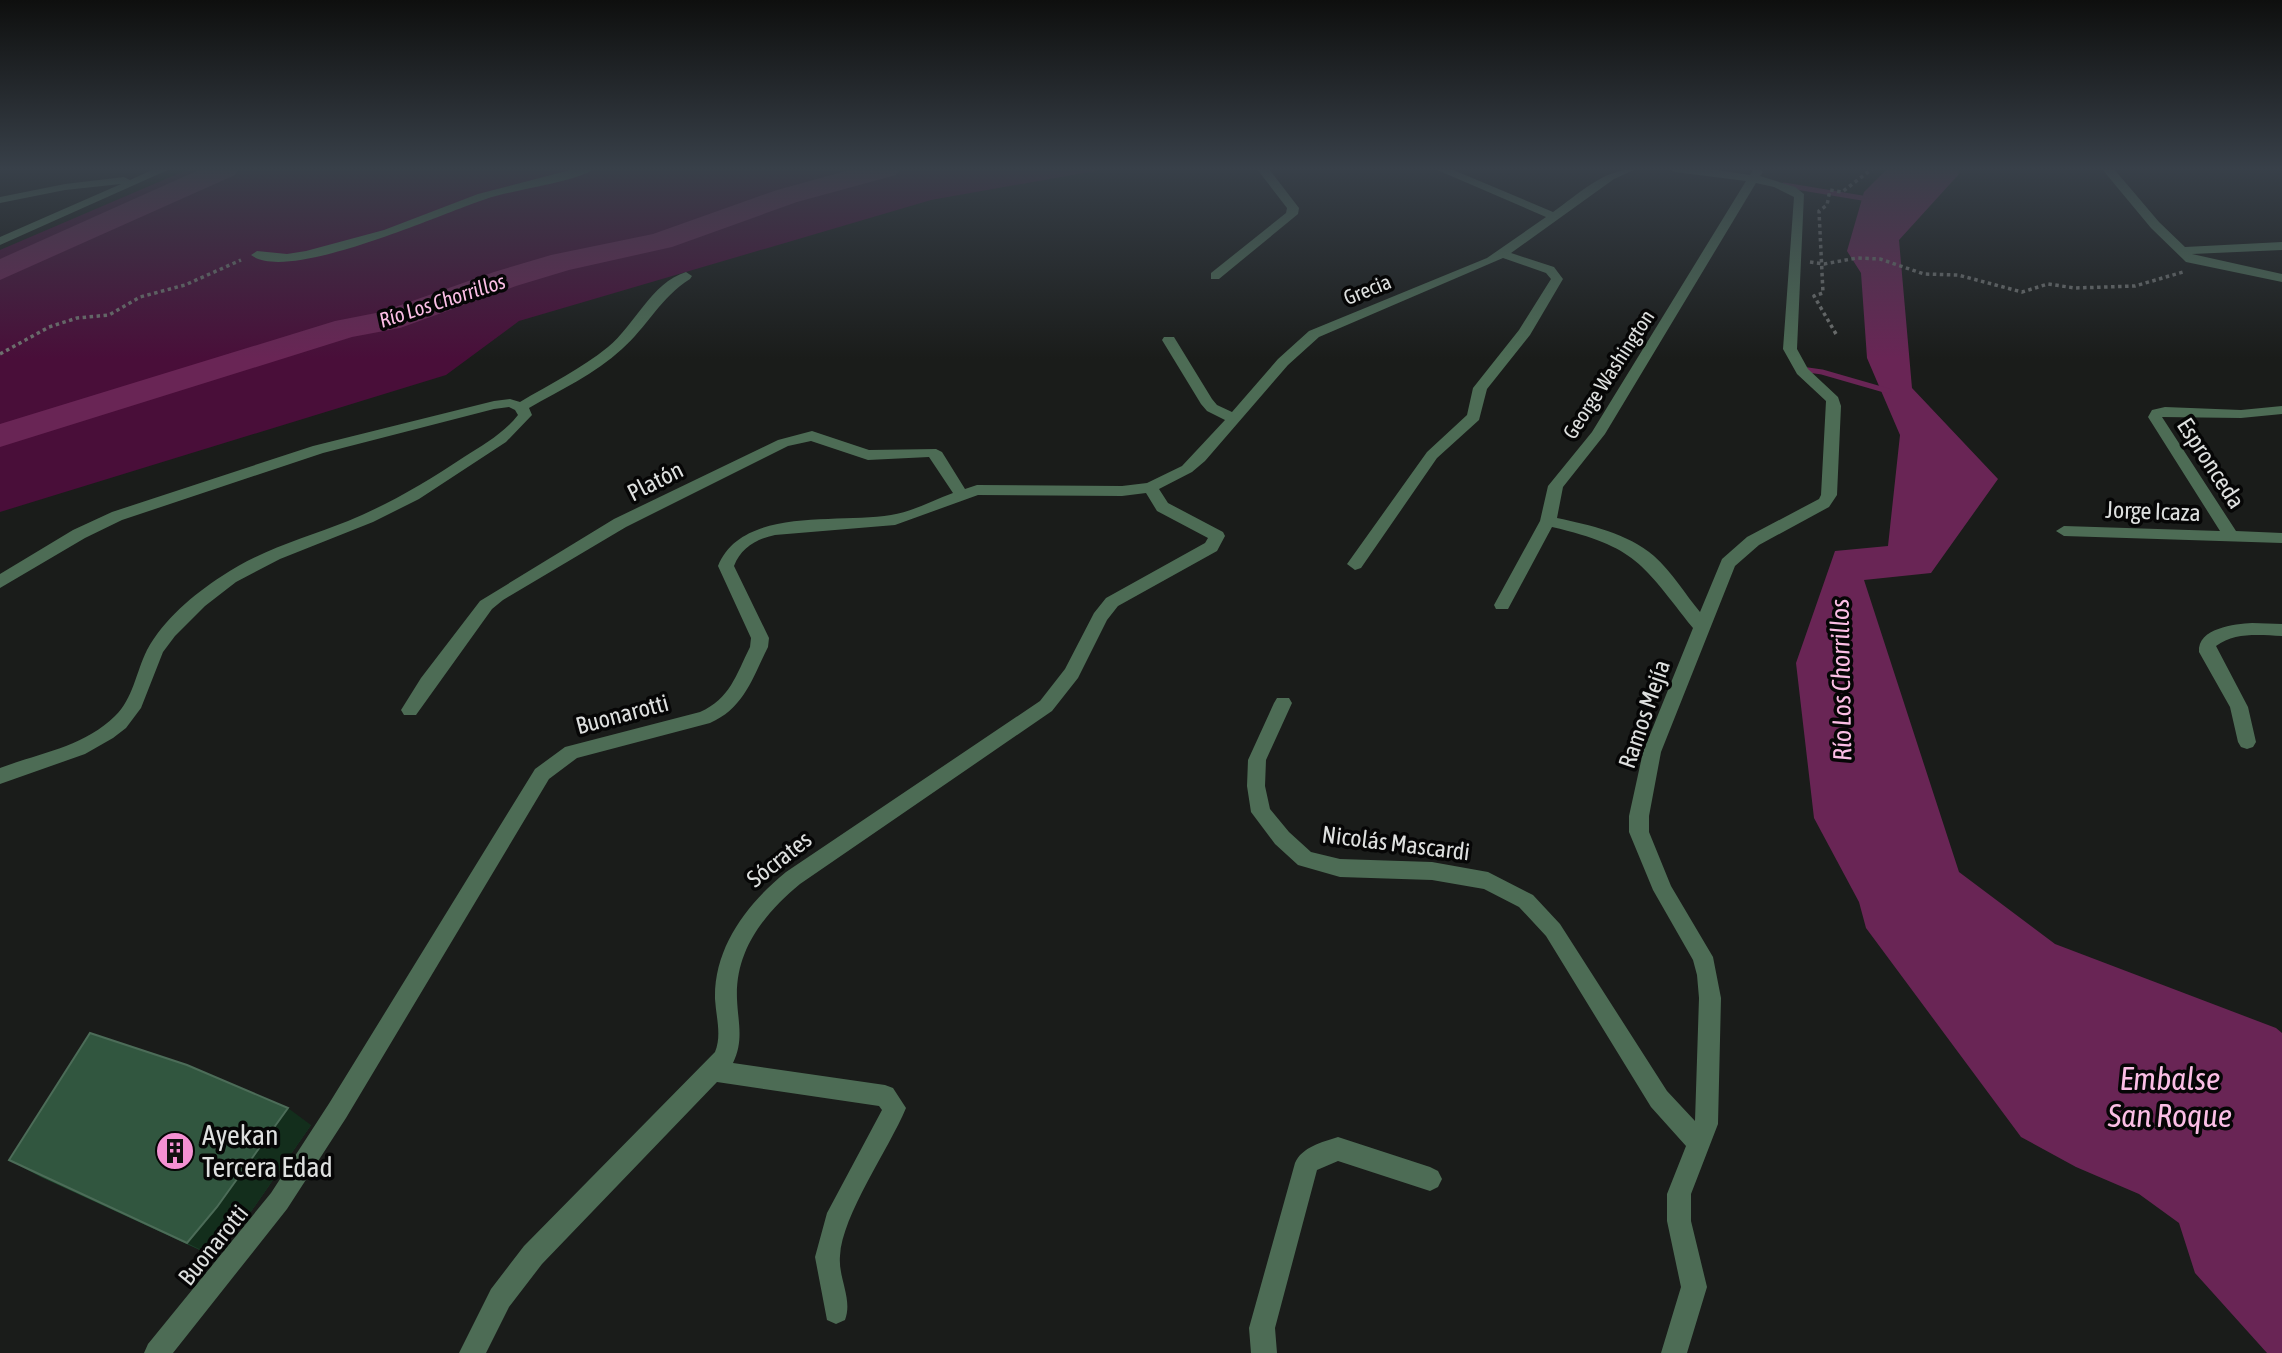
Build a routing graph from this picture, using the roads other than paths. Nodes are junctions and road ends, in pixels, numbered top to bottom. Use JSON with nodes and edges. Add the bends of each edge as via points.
{"nodes":[{"id":1,"x":20,"y":232,"type":"edge"},
{"id":2,"x":390,"y":232,"type":"edge"},
{"id":3,"x":1269,"y":232,"type":"edge"},
{"id":4,"x":1532,"y":232,"type":"edge"},
{"id":5,"x":1721,"y":232,"type":"edge"},
{"id":6,"x":1798,"y":232,"type":"edge"},
{"id":7,"x":2162,"y":232,"type":"edge"},
{"id":8,"x":0,"y":241,"type":"edge"},
{"id":9,"x":2282,"y":246,"type":"edge"},
{"id":10,"x":1503,"y":254,"type":"junction"},
{"id":11,"x":257,"y":255,"type":"road end"},
{"id":12,"x":2186,"y":255,"type":"junction"},
{"id":13,"x":686,"y":276,"type":"dead end"},
{"id":14,"x":1214,"y":276,"type":"dead end"},
{"id":15,"x":2282,"y":278,"type":"edge"},
{"id":16,"x":1169,"y":340,"type":"dead end"},
{"id":17,"x":521,"y":407,"type":"junction"},
{"id":18,"x":2282,"y":410,"type":"edge"},
{"id":19,"x":1235,"y":419,"type":"junction"},
{"id":20,"x":1150,"y":487,"type":"junction"},
{"id":21,"x":961,"y":494,"type":"junction"},
{"id":22,"x":1548,"y":520,"type":"junction"},
{"id":23,"x":2064,"y":531,"type":"dead end"},
{"id":24,"x":2231,"y":536,"type":"junction"},
{"id":25,"x":2282,"y":538,"type":"edge"},
{"id":26,"x":1355,"y":565,"type":"dead end"},
{"id":27,"x":0,"y":582,"type":"edge"},
{"id":28,"x":1502,"y":605,"type":"dead end"},
{"id":29,"x":1702,"y":627,"type":"junction"},
{"id":30,"x":2282,"y":630,"type":"edge"},
{"id":31,"x":1283,"y":703,"type":"dead end"},
{"id":32,"x":410,"y":710,"type":"dead end"},
{"id":33,"x":2247,"y":742,"type":"dead end"},
{"id":34,"x":0,"y":776,"type":"edge"},
{"id":35,"x":715,"y":1071,"type":"junction"},
{"id":36,"x":1699,"y":1143,"type":"junction"},
{"id":37,"x":1430,"y":1179,"type":"dead end"},
{"id":38,"x":836,"y":1311,"type":"dead end"},
{"id":39,"x":1263,"y":1341,"type":"edge"},
{"id":40,"x":157,"y":1353,"type":"edge"},
{"id":41,"x":472,"y":1353,"type":"edge"},
{"id":42,"x":1674,"y":1353,"type":"edge"}],
"edges":[{"from":1,"to":8,"type":"street"},
{"from":2,"to":11,"type":"street","via":[[307,256]]},
{"from":3,"to":14,"type":"street"},
{"from":4,"to":10,"type":"street","name":"Grecia"},
{"from":5,"to":22,"type":"street","name":"George Washington","via":[[1598,434],[1556,486]]},
{"from":6,"to":29,"type":"street","name":"Ramos Mejía","via":[[1790,349],[1802,371],[1833,400],[1829,495],[1824,503],[1753,541],[1728,563]]},
{"from":7,"to":12,"type":"street"},
{"from":9,"to":12,"type":"street"},
{"from":10,"to":19,"type":"street","name":"Grecia","via":[[1314,334],[1283,362]]},
{"from":10,"to":26,"type":"street","via":[[1550,270],[1557,279],[1525,332],[1480,388],[1474,417],[1432,455]]},
{"from":12,"to":15,"type":"street"},
{"from":13,"to":17,"type":"street","via":[[667,286],[611,351]]},
{"from":16,"to":19,"type":"street","via":[[1206,401]]},
{"from":17,"to":27,"type":"street","via":[[494,405],[331,446],[176,495],[79,534]]},
{"from":17,"to":34,"type":"street","via":[[525,415],[519,425],[421,493],[351,526],[293,546],[228,579],[176,622],[123,721],[103,737],[70,752]]},
{"from":18,"to":24,"type":"street","name":"Espronceda","via":[[2157,413],[2155,418]]},
{"from":19,"to":20,"type":"street","name":"Grecia","via":[[1187,469]]},
{"from":20,"to":21,"type":"street","name":"Buonarotti","via":[[1122,491],[993,489]]},
{"from":20,"to":35,"type":"street","name":"Sócrates","via":[[1162,507],[1217,536],[1211,547],[1112,602],[1072,673],[1046,706],[793,878],[759,907],[737,944],[727,979],[731,1048]]},
{"from":21,"to":32,"type":"street","name":"Platón","via":[[937,455],[930,452],[868,455],[812,436],[783,443],[620,523],[497,596]]},
{"from":21,"to":40,"type":"street","name":"Buonarotti","via":[[895,520],[775,530],[737,545],[726,566],[760,638],[757,655],[732,700],[704,718],[572,752],[542,774],[279,1201]]},
{"from":22,"to":28,"type":"street","name":"George Washington"},
{"from":22,"to":29,"type":"street","via":[[1602,534],[1641,555]]},
{"from":23,"to":24,"type":"street","name":"Jorge Icaza"},
{"from":24,"to":25,"type":"street","name":"Jorge Icaza"},
{"from":29,"to":36,"type":"street","name":"Ramos Mejía","via":[[1652,752],[1639,816],[1639,832],[1663,890],[1703,957],[1708,975],[1706,1124]]},
{"from":30,"to":33,"type":"street","via":[[2228,632],[2207,644],[2239,707]]},
{"from":31,"to":36,"type":"street","name":"Nicolás Mascardi","via":[[1257,760],[1256,786],[1261,812],[1282,838],[1305,859],[1340,868],[1432,871],[1488,881],[1525,901],[1553,930],[1659,1099]]},
{"from":35,"to":38,"type":"street","via":[[885,1096],[895,1108],[836,1222],[827,1257]]},
{"from":35,"to":41,"type":"street","name":"Sócrates","via":[[533,1255],[500,1298]]},
{"from":36,"to":42,"type":"street","name":"Ramos Mejía","via":[[1679,1194],[1679,1221],[1694,1287]]},
{"from":37,"to":39,"type":"street","via":[[1338,1149],[1307,1163]]}]}
